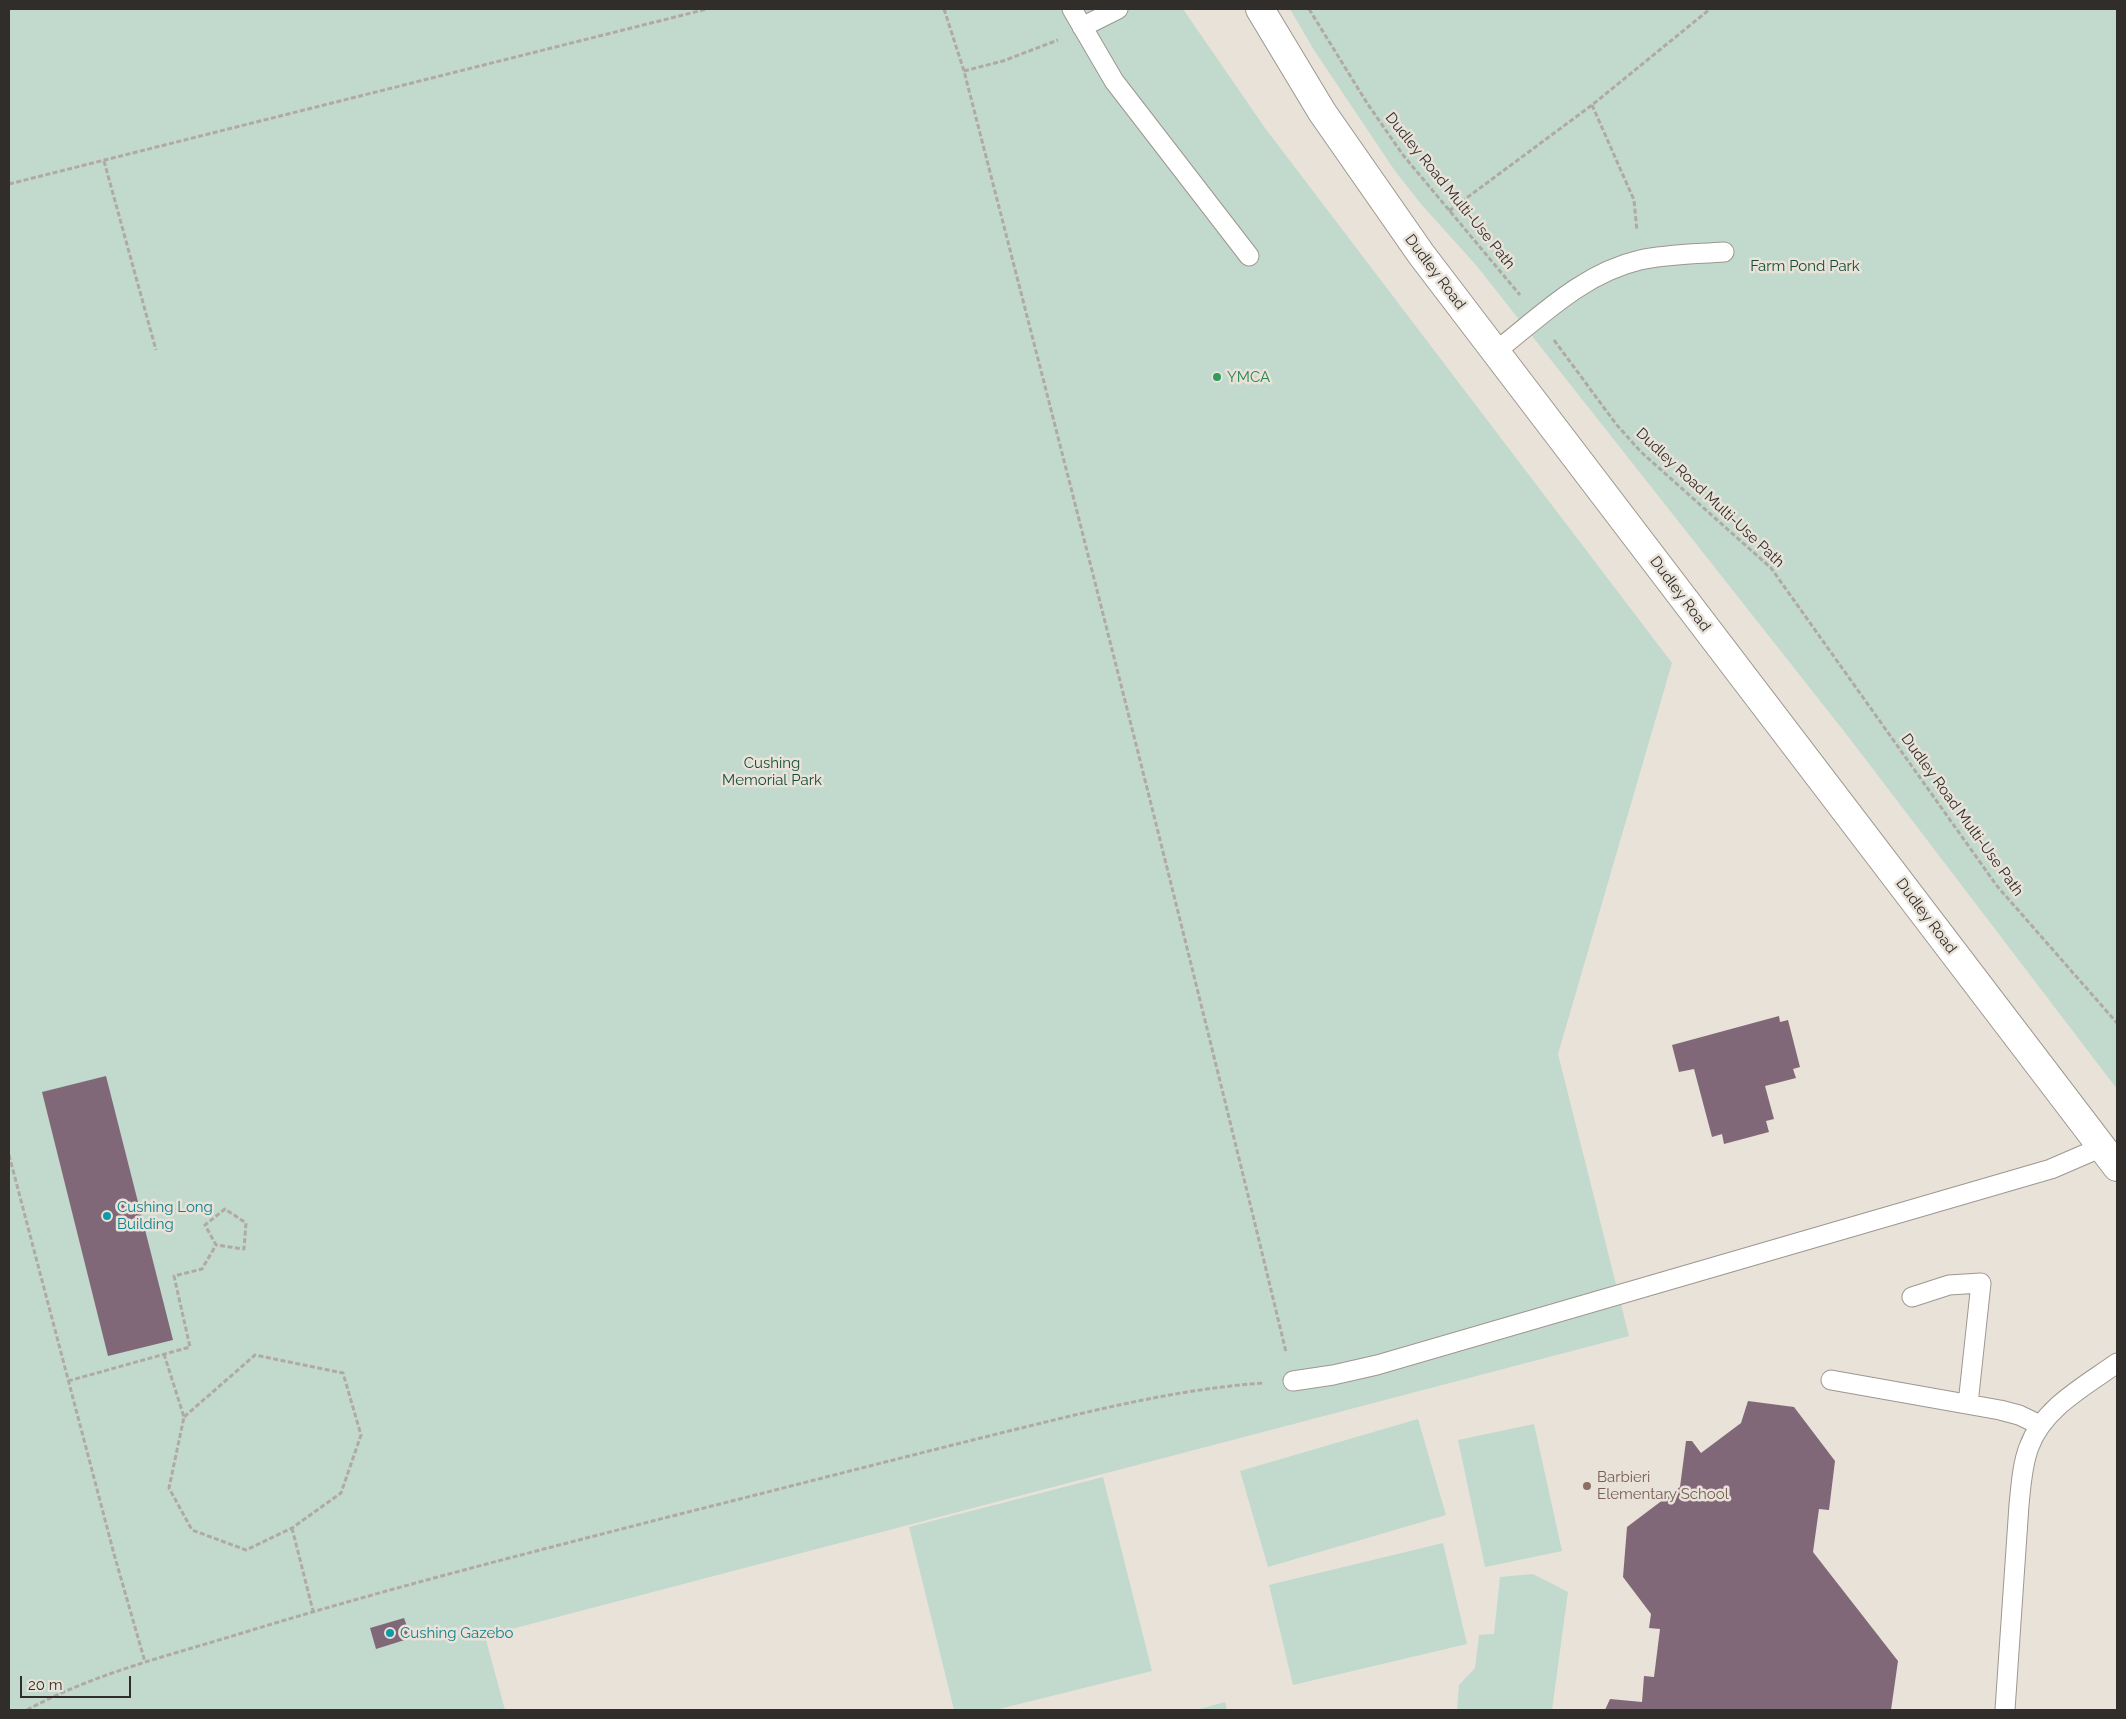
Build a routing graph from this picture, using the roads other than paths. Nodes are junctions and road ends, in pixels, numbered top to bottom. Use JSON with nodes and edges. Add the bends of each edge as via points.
{"nodes":[{"id":1,"x":1072,"y":9,"type":"edge"},
{"id":2,"x":1118,"y":9,"type":"edge"},
{"id":3,"x":1260,"y":9,"type":"edge"},
{"id":4,"x":1082,"y":27,"type":"junction"},
{"id":5,"x":1724,"y":252,"type":"dead end"},
{"id":6,"x":1249,"y":256,"type":"dead end"},
{"id":7,"x":1495,"y":352,"type":"junction"},
{"id":8,"x":2110,"y":1157,"type":"edge"},
{"id":9,"x":1912,"y":1297,"type":"dead end"},
{"id":10,"x":2117,"y":1363,"type":"edge"},
{"id":11,"x":1831,"y":1380,"type":"dead end"},
{"id":12,"x":1293,"y":1381,"type":"road end"},
{"id":13,"x":1968,"y":1404,"type":"junction"},
{"id":14,"x":2040,"y":1425,"type":"junction"},
{"id":15,"x":2005,"y":1710,"type":"edge"}],
"edges":[{"from":1,"to":4,"type":"lane"},
{"from":2,"to":4,"type":"lane"},
{"from":3,"to":7,"type":"street","name":"Dudley Road","via":[[1292,65],[1356,162]]},
{"from":4,"to":6,"type":"lane","via":[[1131,105]]},
{"from":5,"to":7,"type":"lane","via":[[1640,260],[1598,275],[1561,299]]},
{"from":7,"to":8,"type":"street","name":"Dudley Road"},
{"from":8,"to":12,"type":"lane","via":[[2077,1159],[1378,1365]]},
{"from":9,"to":13,"type":"lane","via":[[1949,1285],[1981,1283]]},
{"from":10,"to":14,"type":"lane","via":[[2058,1406]]},
{"from":11,"to":13,"type":"lane"},
{"from":13,"to":14,"type":"lane","via":[[2019,1415]]},
{"from":14,"to":15,"type":"lane","via":[[2029,1447],[2022,1476]]}]}
